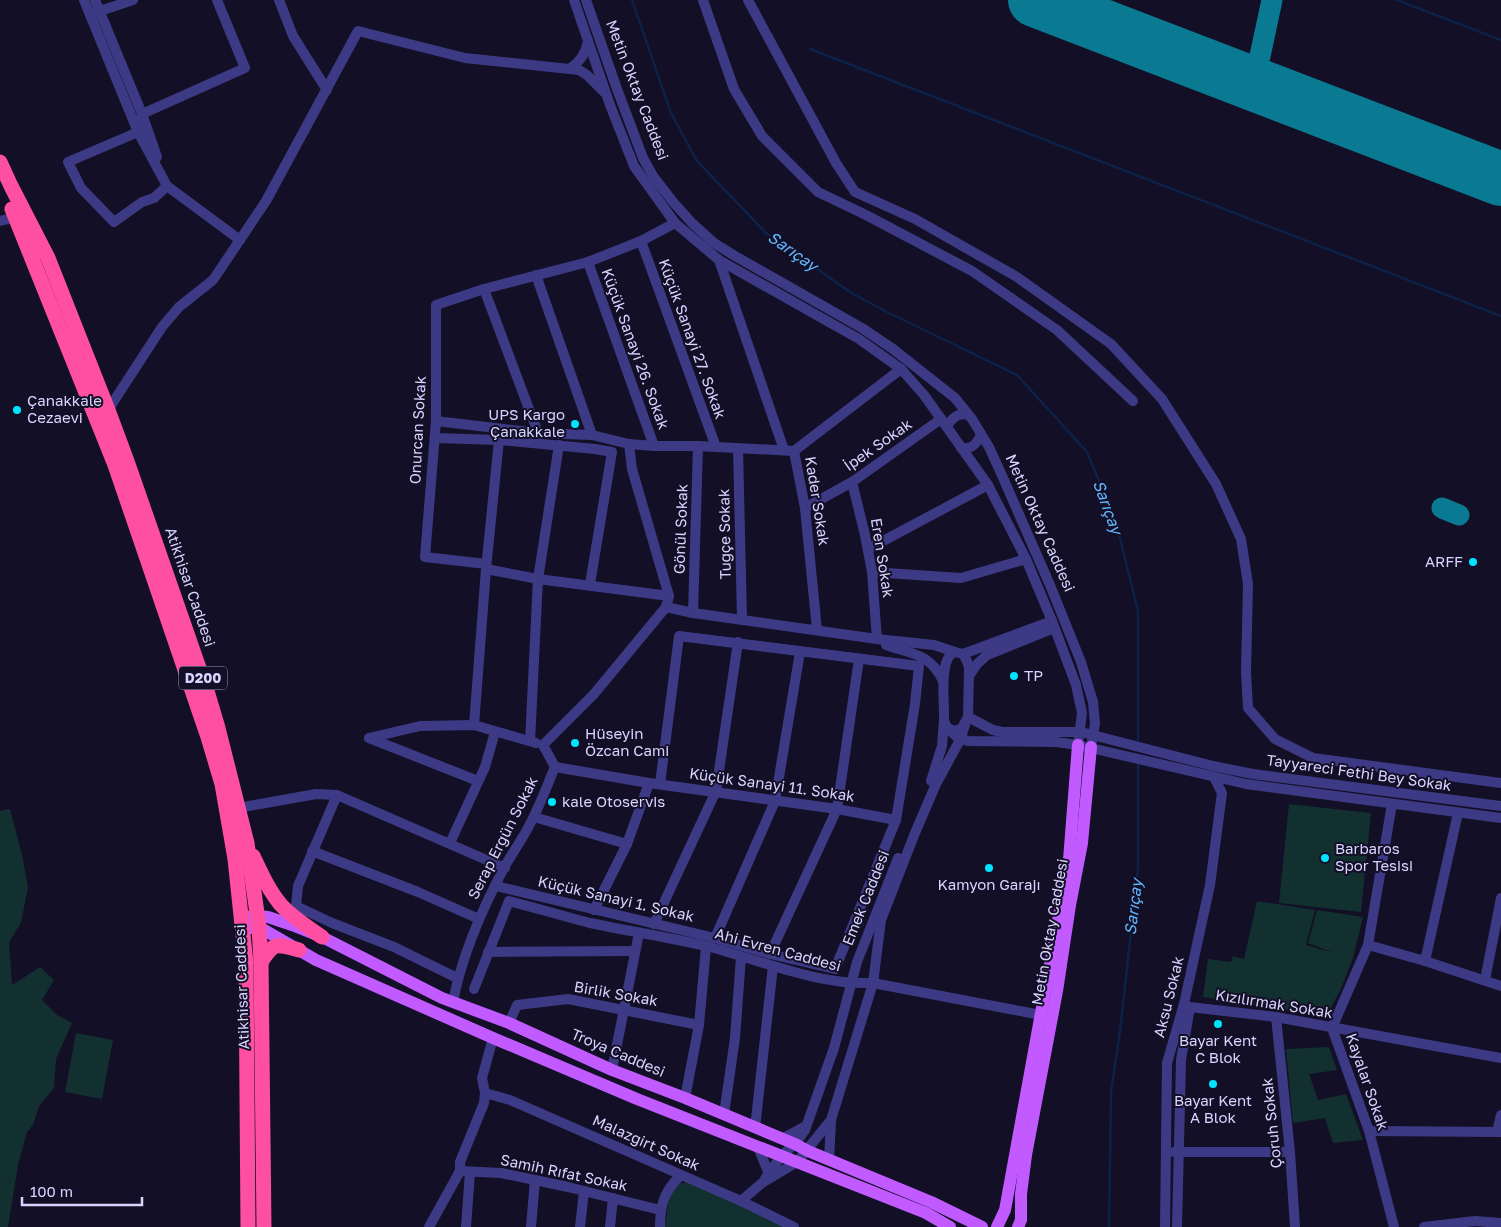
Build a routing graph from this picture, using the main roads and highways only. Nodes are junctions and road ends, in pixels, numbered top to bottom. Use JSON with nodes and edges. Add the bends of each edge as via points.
{"nodes":[{"id":1,"x":0,"y":162,"type":"edge"},
{"id":2,"x":0,"y":188,"type":"edge"},
{"id":3,"x":60,"y":309,"type":"junction"},
{"id":4,"x":247,"y":843,"type":"junction"},
{"id":5,"x":258,"y":922,"type":"junction"},
{"id":6,"x":242,"y":923,"type":"junction"},
{"id":7,"x":322,"y":937,"type":"junction"},
{"id":8,"x":299,"y":950,"type":"junction"},
{"id":9,"x":261,"y":962,"type":"junction"},
{"id":10,"x":248,"y":1227,"type":"edge"},
{"id":11,"x":264,"y":1227,"type":"edge"},
{"id":12,"x":950,"y":1227,"type":"edge"},
{"id":13,"x":982,"y":1227,"type":"edge"},
{"id":14,"x":996,"y":1227,"type":"edge"},
{"id":15,"x":1018,"y":1227,"type":"edge"}],
"edges":[{"from":1,"to":3,"type":"highway","name":"Atikhisar Caddesi","number":"D200","via":[[48,258]]},
{"from":2,"to":3,"type":"highway","name":"Atikhisar Caddesi","number":"D200"},
{"from":3,"to":4,"type":"highway","name":"Atikhisar Caddesi","number":"D200","via":[[108,410],[127,461],[207,691]]},
{"from":3,"to":6,"type":"highway","name":"Atikhisar Caddesi","number":"D200","via":[[222,784],[230,822]]},
{"from":4,"to":5,"type":"highway","name":"Atikhisar Caddesi","number":"D200"},
{"from":4,"to":7,"type":"highway","via":[[280,904]]},
{"from":5,"to":6,"type":"main road","name":"Troya Caddesi"},
{"from":5,"to":7,"type":"main road","name":"Troya Caddesi","via":[[268,917]]},
{"from":5,"to":8,"type":"main road"},
{"from":5,"to":9,"type":"highway","name":"Atikhisar Caddesi","number":"D200"},
{"from":6,"to":10,"type":"highway","name":"Atikhisar Caddesi","number":"D200","via":[[246,963]]},
{"from":7,"to":13,"type":"main road","name":"Troya Caddesi","via":[[453,1002],[795,1144]]},
{"from":8,"to":9,"type":"highway","via":[[280,945],[270,948]]},
{"from":8,"to":12,"type":"main road","via":[[493,1038],[637,1099],[926,1213]]},
{"from":9,"to":11,"type":"highway","name":"Atikhisar Caddesi","number":"D200"},
{"from":14,"to":15,"type":"main road","name":"Metin Oktay Caddesi","via":[[1005,1210],[1089,747],[1082,843],[1026,1156]]}]}
